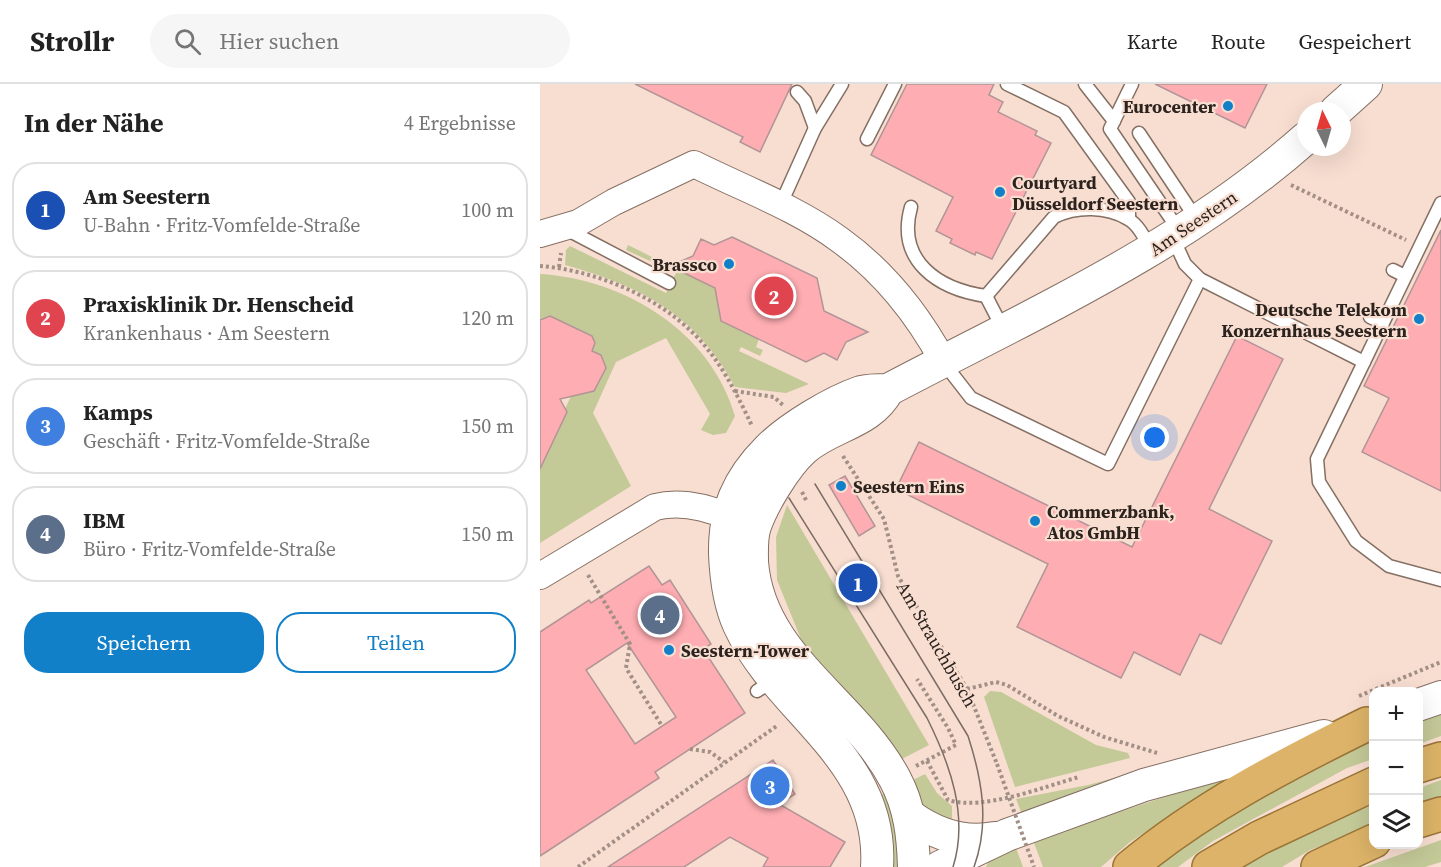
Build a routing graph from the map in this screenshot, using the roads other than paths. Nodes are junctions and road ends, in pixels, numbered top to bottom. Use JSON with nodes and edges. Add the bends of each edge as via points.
{"nodes":[{"id":1,"x":842,"y":84,"type":"edge"},
{"id":2,"x":895,"y":84,"type":"edge"},
{"id":3,"x":1007,"y":84,"type":"edge"},
{"id":4,"x":1085,"y":84,"type":"edge"},
{"id":5,"x":1132,"y":84,"type":"edge"},
{"id":6,"x":1366,"y":84,"type":"edge"},
{"id":7,"x":797,"y":92,"type":"dead end"},
{"id":8,"x":1346,"y":102,"type":"edge"},
{"id":9,"x":1114,"y":121,"type":"junction"},
{"id":10,"x":815,"y":128,"type":"junction"},
{"id":11,"x":1139,"y":133,"type":"dead end"},
{"id":12,"x":867,"y":139,"type":"dead end"},
{"id":13,"x":1297,"y":146,"type":"edge"},
{"id":14,"x":1441,"y":203,"type":"edge"},
{"id":15,"x":780,"y":206,"type":"junction"},
{"id":16,"x":911,"y":207,"type":"dead end"},
{"id":17,"x":1129,"y":219,"type":"junction"},
{"id":18,"x":552,"y":231,"type":"edge"},
{"id":19,"x":1176,"y":236,"type":"junction"},
{"id":20,"x":1200,"y":279,"type":"junction"},
{"id":21,"x":669,"y":283,"type":"dead end"},
{"id":22,"x":986,"y":296,"type":"junction"},
{"id":23,"x":1370,"y":317,"type":"dead end"},
{"id":24,"x":1383,"y":323,"type":"junction"},
{"id":25,"x":1003,"y":329,"type":"junction"},
{"id":26,"x":943,"y":361,"type":"junction"},
{"id":27,"x":1364,"y":362,"type":"junction"},
{"id":28,"x":741,"y":521,"type":"junction"},
{"id":29,"x":540,"y":576,"type":"edge"},
{"id":30,"x":1441,"y":580,"type":"edge"},
{"id":31,"x":781,"y":675,"type":"junction"},
{"id":32,"x":1441,"y":696,"type":"edge"},
{"id":33,"x":1423,"y":703,"type":"edge"},
{"id":34,"x":1369,"y":722,"type":"edge"},
{"id":35,"x":1369,"y":722,"type":"edge"},
{"id":36,"x":1441,"y":759,"type":"edge"},
{"id":37,"x":1423,"y":765,"type":"edge"},
{"id":38,"x":1369,"y":786,"type":"edge"},
{"id":39,"x":1441,"y":814,"type":"edge"},
{"id":40,"x":910,"y":816,"type":"junction"},
{"id":41,"x":1423,"y":821,"type":"edge"},
{"id":42,"x":1007,"y":835,"type":"junction"},
{"id":43,"x":1369,"y":843,"type":"edge"},
{"id":44,"x":877,"y":867,"type":"edge"},
{"id":45,"x":914,"y":867,"type":"edge"},
{"id":46,"x":940,"y":867,"type":"edge"},
{"id":47,"x":1130,"y":867,"type":"edge"},
{"id":48,"x":1209,"y":867,"type":"edge"},
{"id":49,"x":1318,"y":867,"type":"edge"}],
"edges":[{"from":1,"to":10,"type":"lane"},
{"from":2,"to":12,"type":"lane"},
{"from":3,"to":17,"type":"lane","via":[[1064,112],[1129,202]]},
{"from":4,"to":9,"type":"lane"},
{"from":5,"to":9,"type":"lane"},
{"from":6,"to":8,"type":"street"},
{"from":7,"to":10,"type":"lane","via":[[805,101]]},
{"from":9,"to":19,"type":"lane","via":[[1110,129]]},
{"from":10,"to":15,"type":"lane"},
{"from":11,"to":19,"type":"lane"},
{"from":13,"to":19,"type":"street","name":"Am Seestern","via":[[1266,173]]},
{"from":14,"to":24,"type":"lane","via":[[1428,218],[1419,246],[1399,273]]},
{"from":15,"to":18,"type":"street","via":[[694,164]]},
{"from":15,"to":26,"type":"street","via":[[840,239],[870,265],[914,314]]},
{"from":16,"to":22,"type":"lane","via":[[907,235],[923,268],[948,288]]},
{"from":17,"to":19,"type":"lane","via":[[1138,228]]},
{"from":17,"to":22,"type":"lane","via":[[1089,209],[1054,217]]},
{"from":18,"to":21,"type":"lane"},
{"from":19,"to":20,"type":"lane","via":[[1185,264]]},
{"from":19,"to":25,"type":"street","name":"Am Seestern"},
{"from":20,"to":26,"type":"lane","via":[[1108,464],[971,398]]},
{"from":20,"to":27,"type":"lane"},
{"from":22,"to":25,"type":"lane"},
{"from":23,"to":24,"type":"lane"},
{"from":24,"to":27,"type":"lane"},
{"from":25,"to":26,"type":"street","name":"Am Seestern"},
{"from":26,"to":28,"type":"street","name":"Am Seestern","via":[[888,390],[870,413],[803,450],[772,491]]},
{"from":27,"to":30,"type":"lane","via":[[1317,459],[1319,482],[1356,541],[1389,567]]},
{"from":28,"to":29,"type":"street","via":[[696,506],[655,507]]},
{"from":28,"to":31,"type":"street","via":[[760,603],[773,631]]},
{"from":31,"to":40,"type":"street","via":[[872,746],[894,776]]},
{"from":31,"to":44,"type":"street","via":[[856,778],[874,824]]},
{"from":32,"to":33,"type":"street"},
{"from":34,"to":42,"type":"street","via":[[1144,785]]},
{"from":35,"to":47,"type":"highway","via":[[1229,797]]},
{"from":36,"to":37,"type":"highway"},
{"from":38,"to":48,"type":"highway","via":[[1259,838]]},
{"from":39,"to":41,"type":"highway"},
{"from":40,"to":42,"type":"street","via":[[928,828],[972,840]]},
{"from":40,"to":45,"type":"street"},
{"from":42,"to":46,"type":"street"},
{"from":43,"to":49,"type":"highway"}]}
